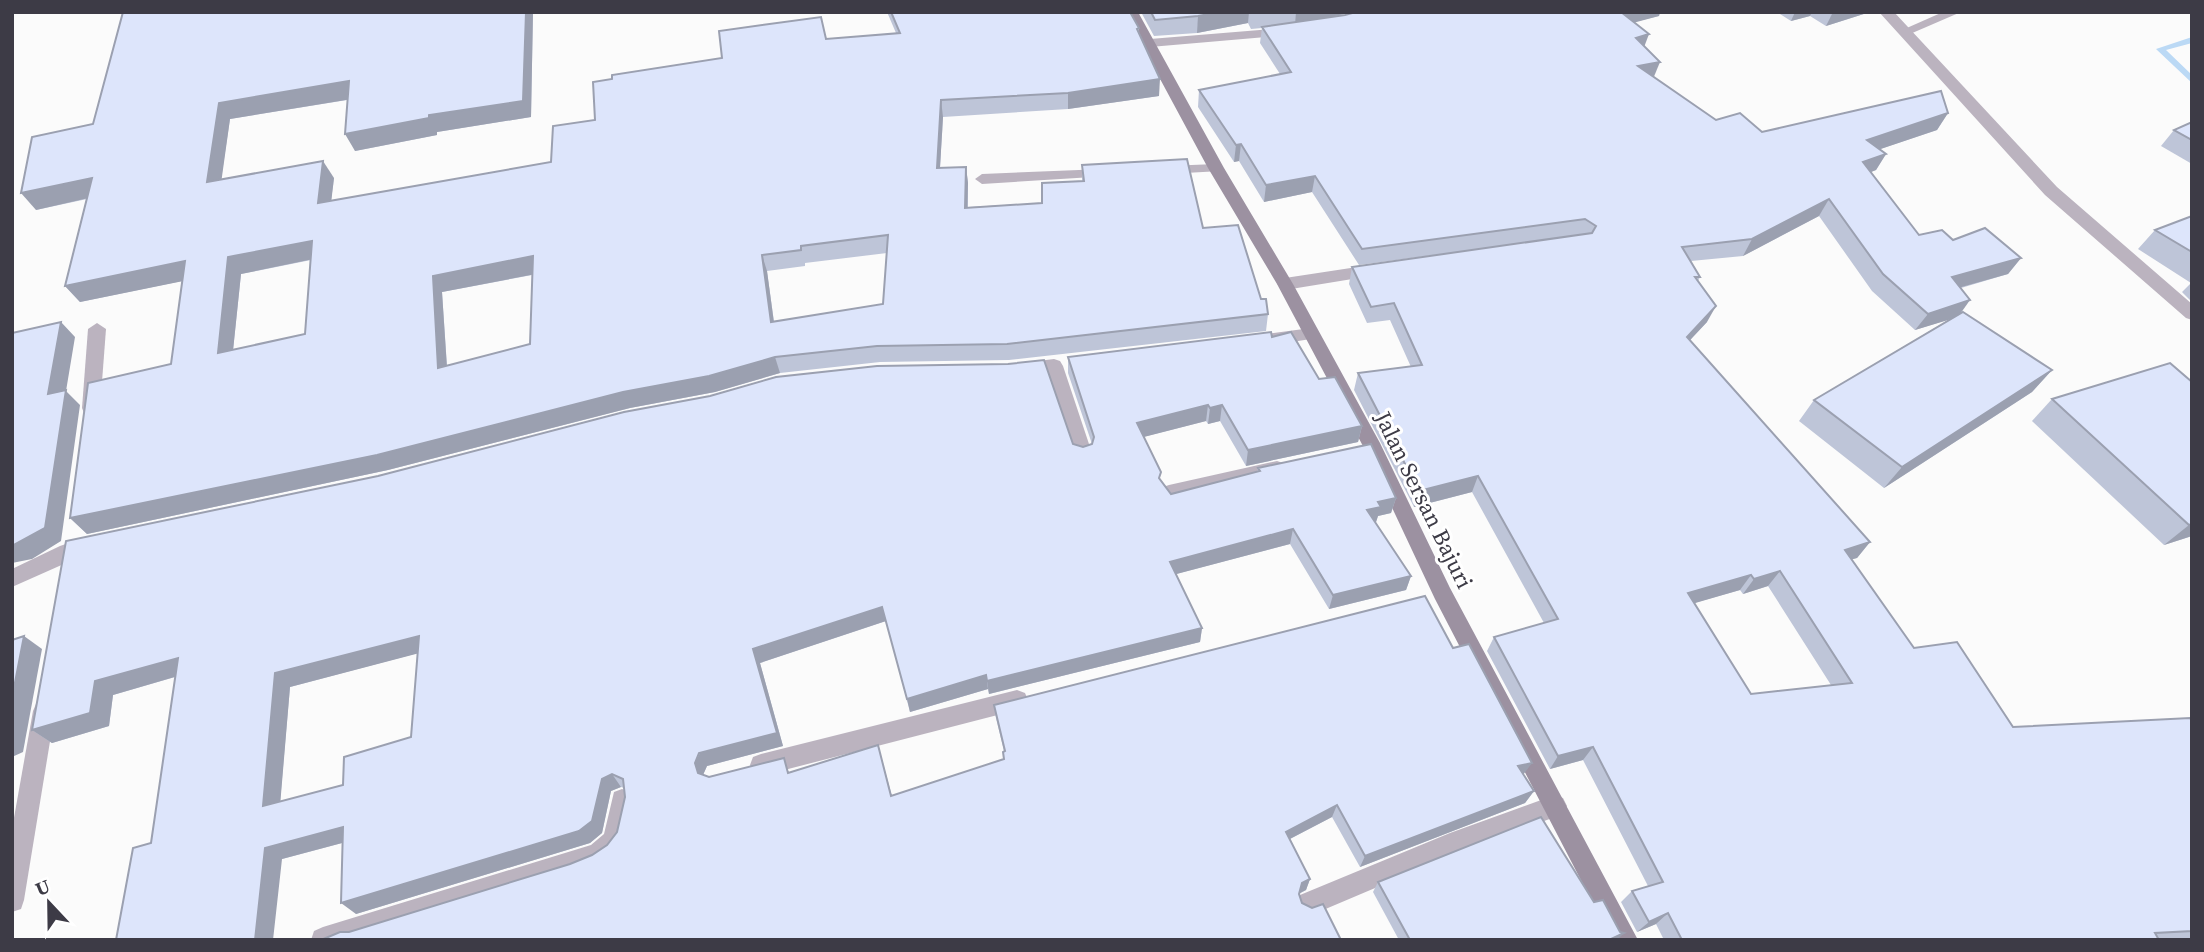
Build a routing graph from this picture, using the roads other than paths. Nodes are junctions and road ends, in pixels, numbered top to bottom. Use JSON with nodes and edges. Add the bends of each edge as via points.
{"nodes":[{"id":1,"x":1131,"y":12,"type":"edge"},
{"id":2,"x":1886,"y":12,"type":"edge"},
{"id":3,"x":1955,"y":12,"type":"edge"},
{"id":4,"x":1305,"y":30,"type":"edge"},
{"id":5,"x":1906,"y":31,"type":"junction"},
{"id":6,"x":1150,"y":43,"type":"junction"},
{"id":7,"x":1216,"y":168,"type":"junction"},
{"id":8,"x":1147,"y":171,"type":"edge"},
{"id":9,"x":1120,"y":172,"type":"edge"},
{"id":10,"x":982,"y":179,"type":"dead end"},
{"id":11,"x":1395,"y":268,"type":"edge"},
{"id":12,"x":1284,"y":284,"type":"junction"},
{"id":13,"x":2192,"y":314,"type":"edge"},
{"id":14,"x":97,"y":329,"type":"dead end"},
{"id":15,"x":1311,"y":334,"type":"junction"},
{"id":16,"x":1243,"y":343,"type":"edge"},
{"id":17,"x":996,"y":370,"type":"edge"},
{"id":18,"x":89,"y":432,"type":"edge"},
{"id":19,"x":1373,"y":448,"type":"junction"},
{"id":20,"x":1352,"y":451,"type":"edge"},
{"id":21,"x":1083,"y":453,"type":"edge"},
{"id":22,"x":1288,"y":465,"type":"edge"},
{"id":23,"x":1169,"y":492,"type":"edge"},
{"id":24,"x":73,"y":538,"type":"junction"},
{"id":25,"x":110,"y":540,"type":"edge"},
{"id":26,"x":66,"y":575,"type":"edge"},
{"id":27,"x":12,"y":578,"type":"edge"},
{"id":28,"x":1442,"y":593,"type":"junction"},
{"id":29,"x":1415,"y":600,"type":"edge"},
{"id":30,"x":48,"y":684,"type":"edge"},
{"id":31,"x":1038,"y":695,"type":"edge"},
{"id":32,"x":743,"y":769,"type":"edge"},
{"id":33,"x":622,"y":800,"type":"edge"},
{"id":34,"x":1555,"y":806,"type":"junction"},
{"id":35,"x":12,"y":900,"type":"edge"},
{"id":36,"x":1310,"y":904,"type":"edge"},
{"id":37,"x":323,"y":940,"type":"edge"},
{"id":38,"x":1626,"y":940,"type":"edge"}],
"edges":[{"from":1,"to":6,"type":"main road","name":"Jalan Sersan Bajuri"},
{"from":2,"to":5,"type":"street"},
{"from":3,"to":5,"type":"lane"},
{"from":4,"to":6,"type":"street"},
{"from":5,"to":13,"type":"street","via":[[2051,191]]},
{"from":6,"to":7,"type":"main road","name":"Jalan Sersan Bajuri"},
{"from":7,"to":8,"type":"lane"},
{"from":7,"to":12,"type":"main road","name":"Jalan Sersan Bajuri"},
{"from":9,"to":10,"type":"lane"},
{"from":11,"to":12,"type":"street"},
{"from":12,"to":15,"type":"main road","name":"Jalan Sersan Bajuri"},
{"from":14,"to":18,"type":"street"},
{"from":15,"to":16,"type":"street"},
{"from":15,"to":19,"type":"main road","name":"Jalan Sersan Bajuri"},
{"from":17,"to":21,"type":"street","via":[[1061,365]]},
{"from":19,"to":20,"type":"lane"},
{"from":19,"to":28,"type":"main road","name":"Jalan Sersan Bajuri"},
{"from":22,"to":23,"type":"lane"},
{"from":24,"to":25,"type":"street"},
{"from":24,"to":26,"type":"street"},
{"from":24,"to":27,"type":"street","via":[[32,572]]},
{"from":28,"to":29,"type":"street"},
{"from":28,"to":34,"type":"main road","name":"Jalan Sersan Bajuri"},
{"from":30,"to":35,"type":"street"},
{"from":31,"to":32,"type":"street"},
{"from":33,"to":37,"type":"street","via":[[615,840],[599,853]]},
{"from":34,"to":36,"type":"street"},
{"from":34,"to":38,"type":"main road","name":"Jalan Sersan Bajuri"}]}
